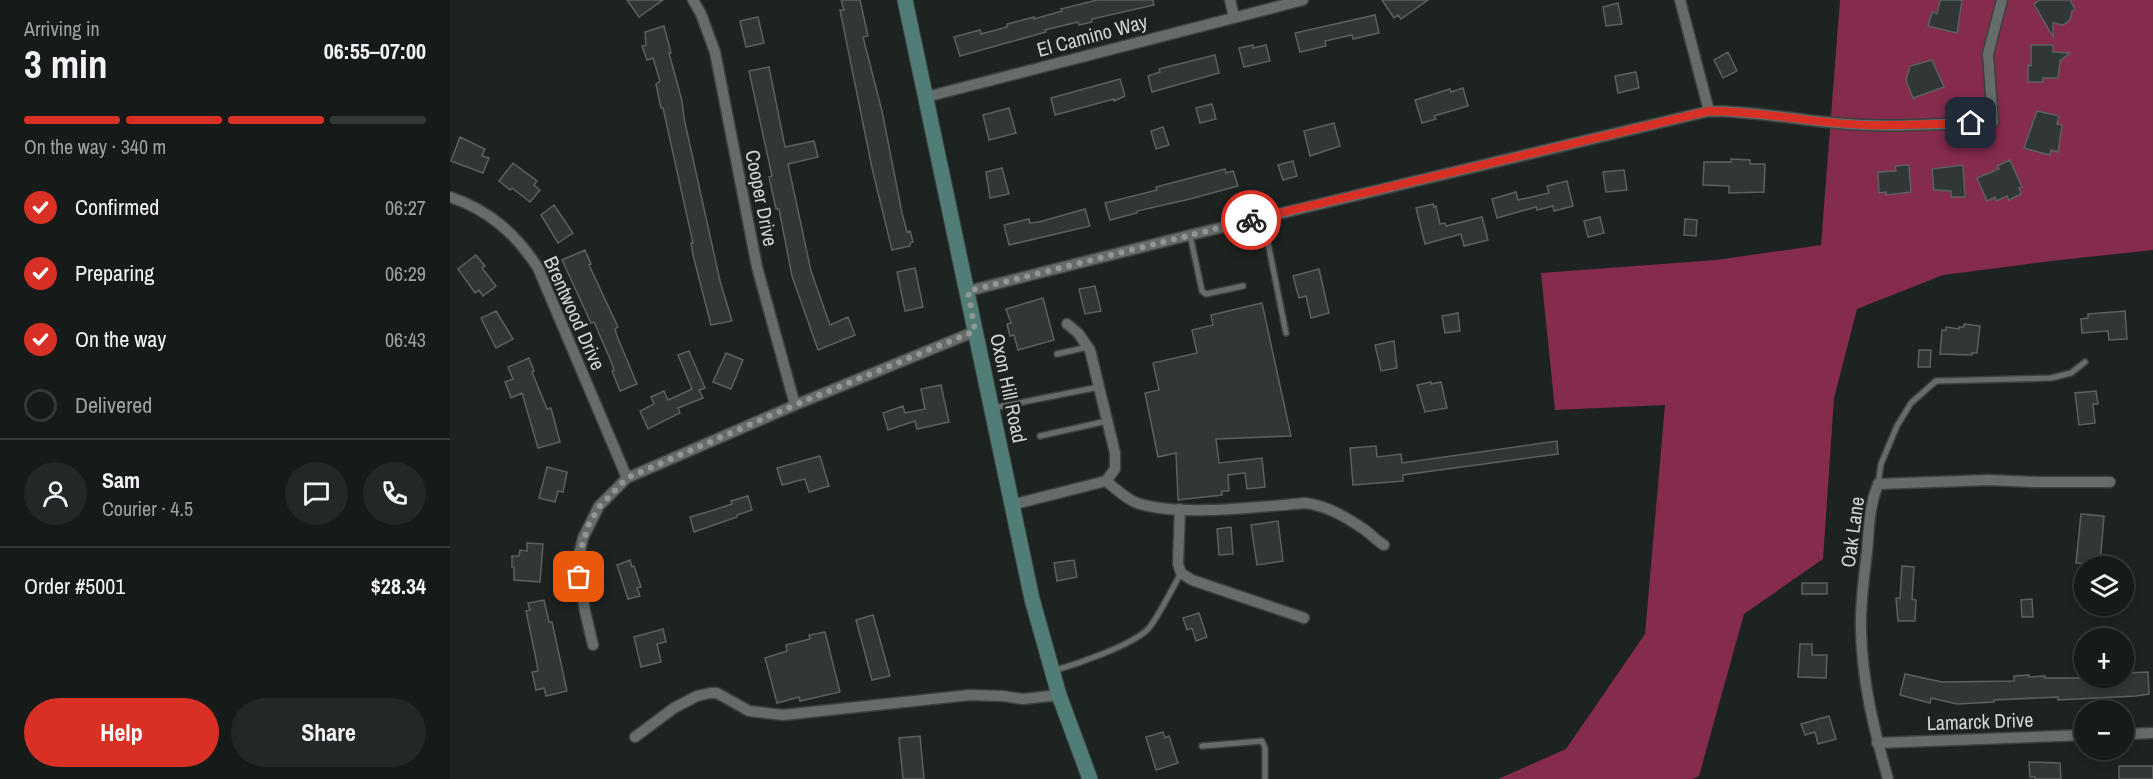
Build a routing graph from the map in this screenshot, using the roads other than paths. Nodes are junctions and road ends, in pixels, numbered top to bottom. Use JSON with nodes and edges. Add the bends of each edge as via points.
{"nodes":[{"id":1,"x":693,"y":0,"type":"edge"},
{"id":2,"x":905,"y":0,"type":"edge"},
{"id":3,"x":1230,"y":0,"type":"edge"},
{"id":4,"x":1303,"y":0,"type":"edge"},
{"id":5,"x":1680,"y":0,"type":"edge"},
{"id":6,"x":2002,"y":0,"type":"edge"},
{"id":7,"x":1234,"y":17,"type":"junction"},
{"id":8,"x":926,"y":97,"type":"junction"},
{"id":9,"x":1709,"y":111,"type":"junction"},
{"id":10,"x":450,"y":197,"type":"edge"},
{"id":11,"x":1263,"y":218,"type":"junction"},
{"id":12,"x":1190,"y":235,"type":"junction"},
{"id":13,"x":1243,"y":286,"type":"dead end"},
{"id":14,"x":968,"y":291,"type":"junction"},
{"id":15,"x":1067,"y":324,"type":"dead end"},
{"id":16,"x":975,"y":331,"type":"junction"},
{"id":17,"x":1286,"y":333,"type":"dead end"},
{"id":18,"x":1088,"y":346,"type":"junction"},
{"id":19,"x":1057,"y":354,"type":"dead end"},
{"id":20,"x":2085,"y":362,"type":"dead end"},
{"id":21,"x":1099,"y":387,"type":"junction"},
{"id":22,"x":795,"y":405,"type":"junction"},
{"id":23,"x":992,"y":408,"type":"junction"},
{"id":24,"x":1107,"y":421,"type":"junction"},
{"id":25,"x":1040,"y":436,"type":"dead end"},
{"id":26,"x":627,"y":478,"type":"junction"},
{"id":27,"x":1106,"y":481,"type":"junction"},
{"id":28,"x":2110,"y":482,"type":"dead end"},
{"id":29,"x":1878,"y":484,"type":"junction"},
{"id":30,"x":1011,"y":505,"type":"junction"},
{"id":31,"x":1180,"y":509,"type":"junction"},
{"id":32,"x":1384,"y":545,"type":"dead end"},
{"id":33,"x":1181,"y":573,"type":"junction"},
{"id":34,"x":1304,"y":618,"type":"dead end"},
{"id":35,"x":593,"y":645,"type":"dead end"},
{"id":36,"x":1052,"y":671,"type":"junction"},
{"id":37,"x":1059,"y":695,"type":"junction"},
{"id":38,"x":2153,"y":733,"type":"edge"},
{"id":39,"x":2134,"y":734,"type":"edge"},
{"id":40,"x":2074,"y":735,"type":"edge"},
{"id":41,"x":635,"y":737,"type":"dead end"},
{"id":42,"x":1877,"y":743,"type":"junction"},
{"id":43,"x":1202,"y":746,"type":"dead end"},
{"id":44,"x":1090,"y":779,"type":"edge"},
{"id":45,"x":1264,"y":779,"type":"edge"},
{"id":46,"x":1888,"y":779,"type":"edge"}],
"edges":[{"from":1,"to":22,"type":"street","name":"Cooper Drive","via":[[715,52],[758,267]]},
{"from":2,"to":8,"type":"main road","name":"Oxon Hill Road"},
{"from":3,"to":7,"type":"street"},
{"from":4,"to":7,"type":"street","name":"El Camino Way"},
{"from":5,"to":9,"type":"street"},
{"from":6,"to":9,"type":"street","via":[[1988,54],[1993,122],[1865,125]]},
{"from":7,"to":8,"type":"street","name":"El Camino Way"},
{"from":8,"to":14,"type":"main road","name":"Oxon Hill Road"},
{"from":9,"to":11,"type":"street"},
{"from":10,"to":26,"type":"street","name":"Brentwood Drive","via":[[501,224],[538,268]]},
{"from":11,"to":12,"type":"street"},
{"from":11,"to":17,"type":"lane"},
{"from":12,"to":13,"type":"lane","via":[[1202,291],[1206,294]]},
{"from":12,"to":14,"type":"street"},
{"from":14,"to":16,"type":"main road","name":"Oxon Hill Road"},
{"from":15,"to":18,"type":"street"},
{"from":16,"to":22,"type":"street"},
{"from":16,"to":23,"type":"main road","name":"Oxon Hill Road"},
{"from":18,"to":19,"type":"lane"},
{"from":18,"to":21,"type":"street"},
{"from":20,"to":29,"type":"lane","via":[[2070,373],[2051,378],[1936,381],[1911,403],[1897,426],[1881,464]]},
{"from":21,"to":23,"type":"lane"},
{"from":21,"to":24,"type":"street"},
{"from":22,"to":26,"type":"street"},
{"from":23,"to":30,"type":"main road","name":"Oxon Hill Road"},
{"from":24,"to":25,"type":"lane"},
{"from":24,"to":27,"type":"street","via":[[1115,469]]},
{"from":26,"to":35,"type":"street","via":[[600,506],[589,524],[579,555],[579,577]]},
{"from":27,"to":30,"type":"street"},
{"from":27,"to":31,"type":"street","via":[[1135,502]]},
{"from":28,"to":29,"type":"street","name":"Oak Lane","via":[[1989,480]]},
{"from":29,"to":42,"type":"street","name":"Oak Lane","via":[[1868,523],[1861,628],[1862,660]]},
{"from":30,"to":36,"type":"main road","name":"Oxon Hill Road"},
{"from":31,"to":32,"type":"street","via":[[1305,503],[1329,508]]},
{"from":31,"to":33,"type":"street"},
{"from":33,"to":34,"type":"street"},
{"from":33,"to":36,"type":"lane","via":[[1148,629],[1088,659]]},
{"from":36,"to":37,"type":"main road","name":"Oxon Hill Road"},
{"from":37,"to":41,"type":"street","via":[[1023,699],[970,694],[783,716],[749,711],[710,693],[674,708]]},
{"from":37,"to":44,"type":"main road","name":"Oxon Hill Road"},
{"from":38,"to":39,"type":"street"},
{"from":40,"to":42,"type":"street","name":"Lamarck Drive"},
{"from":42,"to":46,"type":"street","name":"Oak Lane"},
{"from":43,"to":45,"type":"lane","via":[[1262,741]]}]}
